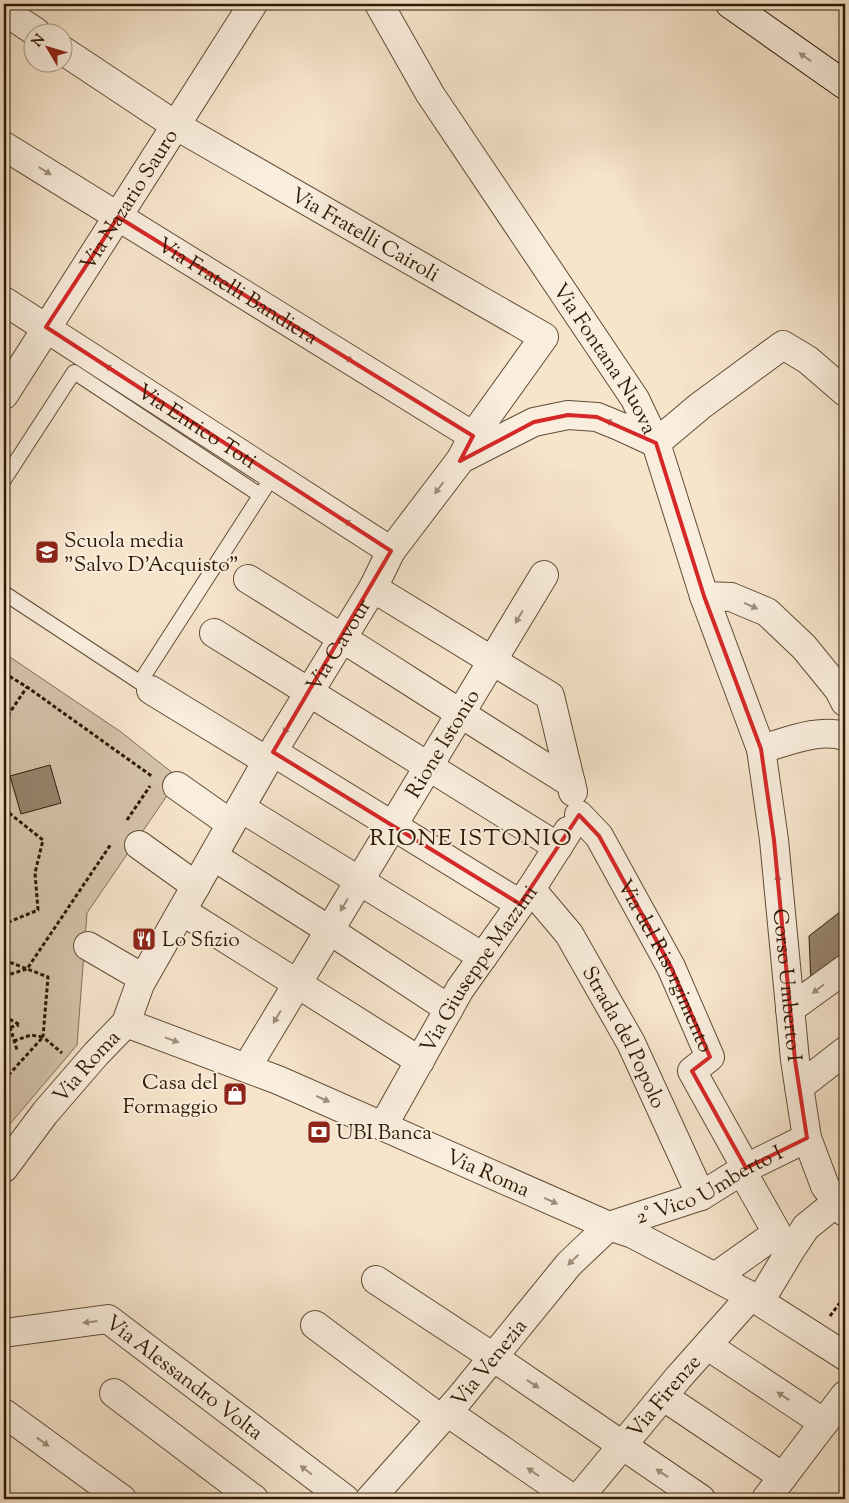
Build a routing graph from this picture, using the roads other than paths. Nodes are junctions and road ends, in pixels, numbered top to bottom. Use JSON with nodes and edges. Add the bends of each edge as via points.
{"nodes":[{"id":1,"x":253,"y":4,"type":"edge"},
{"id":2,"x":378,"y":4,"type":"edge"},
{"id":3,"x":730,"y":4,"type":"edge"},
{"id":4,"x":4,"y":11,"type":"edge"},
{"id":5,"x":22,"y":23,"type":"edge"},
{"id":6,"x":72,"y":57,"type":"edge"},
{"id":7,"x":845,"y":85,"type":"edge"},
{"id":8,"x":175,"y":125,"type":"junction"},
{"id":9,"x":4,"y":146,"type":"edge"},
{"id":10,"x":118,"y":217,"type":"junction"},
{"id":11,"x":4,"y":301,"type":"edge"},
{"id":12,"x":46,"y":327,"type":"junction"},
{"id":13,"x":845,"y":392,"type":"edge"},
{"id":14,"x":4,"y":394,"type":"edge"},
{"id":15,"x":656,"y":443,"type":"junction"},
{"id":16,"x":467,"y":448,"type":"junction"},
{"id":17,"x":4,"y":480,"type":"edge"},
{"id":18,"x":267,"y":484,"type":"junction"},
{"id":19,"x":391,"y":551,"type":"junction"},
{"id":20,"x":544,"y":575,"type":"dead end"},
{"id":21,"x":248,"y":579,"type":"dead end"},
{"id":22,"x":372,"y":588,"type":"junction"},
{"id":23,"x":4,"y":593,"type":"edge"},
{"id":24,"x":704,"y":596,"type":"junction"},
{"id":25,"x":214,"y":633,"type":"dead end"},
{"id":26,"x":342,"y":637,"type":"junction"},
{"id":27,"x":492,"y":661,"type":"junction"},
{"id":28,"x":146,"y":686,"type":"junction"},
{"id":29,"x":309,"y":692,"type":"junction"},
{"id":30,"x":845,"y":702,"type":"edge"},
{"id":31,"x":460,"y":715,"type":"junction"},
{"id":32,"x":845,"y":736,"type":"edge"},
{"id":33,"x":761,"y":749,"type":"junction"},
{"id":34,"x":270,"y":756,"type":"junction"},
{"id":35,"x":428,"y":767,"type":"junction"},
{"id":36,"x":571,"y":784,"type":"junction"},
{"id":37,"x":177,"y":786,"type":"dead end"},
{"id":38,"x":579,"y":815,"type":"junction"},
{"id":39,"x":236,"y":816,"type":"junction"},
{"id":40,"x":393,"y":826,"type":"junction"},
{"id":41,"x":131,"y":835,"type":"road end"},
{"id":42,"x":558,"y":847,"type":"junction"},
{"id":43,"x":213,"y":856,"type":"junction"},
{"id":44,"x":360,"y":879,"type":"junction"},
{"id":45,"x":196,"y":886,"type":"junction"},
{"id":46,"x":526,"y":897,"type":"junction"},
{"id":47,"x":182,"y":911,"type":"junction"},
{"id":48,"x":329,"y":930,"type":"junction"},
{"id":49,"x":88,"y":946,"type":"dead end"},
{"id":50,"x":483,"y":957,"type":"junction"},
{"id":51,"x":845,"y":969,"type":"edge"},
{"id":52,"x":143,"y":978,"type":"junction"},
{"id":53,"x":297,"y":983,"type":"junction"},
{"id":54,"x":449,"y":1009,"type":"junction"},
{"id":55,"x":790,"y":1010,"type":"junction"},
{"id":56,"x":126,"y":1023,"type":"junction"},
{"id":57,"x":845,"y":1051,"type":"edge"},
{"id":58,"x":420,"y":1061,"type":"junction"},
{"id":59,"x":247,"y":1067,"type":"junction"},
{"id":60,"x":799,"y":1087,"type":"junction"},
{"id":61,"x":383,"y":1126,"type":"junction"},
{"id":62,"x":807,"y":1138,"type":"junction"},
{"id":63,"x":4,"y":1168,"type":"edge"},
{"id":64,"x":744,"y":1170,"type":"junction"},
{"id":65,"x":701,"y":1196,"type":"junction"},
{"id":66,"x":841,"y":1207,"type":"edge"},
{"id":67,"x":609,"y":1226,"type":"junction"},
{"id":68,"x":785,"y":1239,"type":"junction"},
{"id":69,"x":715,"y":1277,"type":"junction"},
{"id":70,"x":376,"y":1280,"type":"dead end"},
{"id":71,"x":756,"y":1299,"type":"junction"},
{"id":72,"x":315,"y":1325,"type":"dead end"},
{"id":73,"x":4,"y":1332,"type":"edge"},
{"id":74,"x":708,"y":1346,"type":"junction"},
{"id":75,"x":845,"y":1356,"type":"edge"},
{"id":76,"x":493,"y":1357,"type":"junction"},
{"id":77,"x":114,"y":1393,"type":"dead end"},
{"id":78,"x":845,"y":1394,"type":"edge"},
{"id":79,"x":664,"y":1397,"type":"junction"},
{"id":80,"x":4,"y":1413,"type":"edge"},
{"id":81,"x":444,"y":1415,"type":"junction"},
{"id":82,"x":824,"y":1423,"type":"junction"},
{"id":83,"x":622,"y":1446,"type":"junction"},
{"id":84,"x":783,"y":1477,"type":"junction"},
{"id":85,"x":582,"y":1498,"type":"edge"},
{"id":86,"x":122,"y":1499,"type":"edge"},
{"id":87,"x":254,"y":1499,"type":"edge"},
{"id":88,"x":345,"y":1499,"type":"edge"},
{"id":89,"x":370,"y":1499,"type":"edge"},
{"id":90,"x":701,"y":1499,"type":"edge"},
{"id":91,"x":766,"y":1499,"type":"edge"}],
"edges":[{"from":1,"to":8,"type":"street","name":"Via Nazario Sauro"},
{"from":2,"to":15,"type":"street","name":"Via Fontana Nuova","via":[[430,94],[634,399]]},
{"from":7,"to":3,"type":"street","one_way":true},
{"from":4,"to":5,"type":"street"},
{"from":6,"to":8,"type":"street","name":"Via Fratelli Cairoli"},
{"from":8,"to":10,"type":"street","name":"Via Nazario Sauro"},
{"from":8,"to":16,"type":"street","name":"Via Fratelli Cairoli","via":[[544,337]]},
{"from":9,"to":10,"type":"street","name":"Via Fratelli Bandiera","one_way":true},
{"from":10,"to":12,"type":"street","name":"Via Nazario Sauro"},
{"from":10,"to":16,"type":"street","name":"Via Fratelli Bandiera","one_way":true},
{"from":11,"to":12,"type":"street","name":"Via Enrico Toti"},
{"from":12,"to":14,"type":"street","name":"Via Nazario Sauro"},
{"from":18,"to":12,"type":"street","name":"Via Enrico Toti","one_way":true},
{"from":13,"to":15,"type":"street","via":[[808,360],[783,344]]},
{"from":15,"to":16,"type":"street","name":"Via Cavour","one_way":true,"via":[[597,417],[568,415],[534,422]]},
{"from":15,"to":24,"type":"street","name":"Via Fontana Nuova"},
{"from":16,"to":19,"type":"street","name":"Via Cavour","one_way":true},
{"from":17,"to":18,"type":"lane","via":[[74,372]]},
{"from":19,"to":18,"type":"street","name":"Via Enrico Toti","one_way":true},
{"from":18,"to":28,"type":"lane"},
{"from":19,"to":22,"type":"street","name":"Via Cavour"},
{"from":20,"to":27,"type":"street","name":"Rione Istonio","one_way":true},
{"from":21,"to":26,"type":"street"},
{"from":22,"to":26,"type":"street","name":"Via Cavour"},
{"from":22,"to":27,"type":"street"},
{"from":23,"to":28,"type":"lane"},
{"from":24,"to":30,"type":"street","one_way":true,"via":[[731,597],[767,612],[804,647]]},
{"from":24,"to":33,"type":"street","name":"Via Fontana Nuova"},
{"from":25,"to":29,"type":"street"},
{"from":26,"to":29,"type":"street","name":"Via Cavour"},
{"from":26,"to":31,"type":"street"},
{"from":27,"to":31,"type":"street","name":"Rione Istonio"},
{"from":27,"to":36,"type":"street","via":[[550,696]]},
{"from":28,"to":34,"type":"street","name":"Strada del Popolo"},
{"from":29,"to":34,"type":"street","name":"Via Cavour","one_way":true},
{"from":29,"to":35,"type":"street"},
{"from":31,"to":35,"type":"street","name":"Rione Istonio"},
{"from":31,"to":36,"type":"street"},
{"from":32,"to":33,"type":"street","via":[[836,733],[803,737]]},
{"from":55,"to":33,"type":"street","name":"Corso Umberto I","one_way":true,"via":[[774,840]]},
{"from":34,"to":39,"type":"street","name":"Via Cavour"},
{"from":34,"to":40,"type":"street","name":"Strada del Popolo"},
{"from":35,"to":40,"type":"street","name":"Rione Istonio"},
{"from":35,"to":42,"type":"street"},
{"from":36,"to":38,"type":"street"},
{"from":37,"to":39,"type":"street"},
{"from":38,"to":42,"type":"street","name":"Via Giuseppe Mazzini"},
{"from":38,"to":64,"type":"street","name":"Via del Risorgimento","via":[[599,836],[671,966],[710,1057],[692,1071]]},
{"from":39,"to":43,"type":"street","name":"Via Cavour"},
{"from":39,"to":44,"type":"street"},
{"from":40,"to":44,"type":"street","name":"Rione Istonio"},
{"from":40,"to":46,"type":"street","name":"Strada del Popolo"},
{"from":41,"to":45,"type":"street"},
{"from":42,"to":46,"type":"street","name":"Via Giuseppe Mazzini"},
{"from":43,"to":45,"type":"street","name":"Via Cavour"},
{"from":43,"to":48,"type":"street"},
{"from":44,"to":48,"type":"street","name":"Rione Istonio","one_way":true},
{"from":44,"to":50,"type":"street"},
{"from":45,"to":47,"type":"street","name":"Via Cavour"},
{"from":46,"to":50,"type":"street","name":"Via Giuseppe Mazzini"},
{"from":46,"to":65,"type":"street","name":"Strada del Popolo","via":[[570,934],[632,1043]]},
{"from":47,"to":52,"type":"street","name":"Via Cavour"},
{"from":47,"to":53,"type":"street"},
{"from":48,"to":53,"type":"street","name":"Rione Istonio"},
{"from":48,"to":54,"type":"street"},
{"from":49,"to":52,"type":"street"},
{"from":50,"to":54,"type":"street","name":"Via Giuseppe Mazzini"},
{"from":51,"to":55,"type":"street","one_way":true},
{"from":52,"to":56,"type":"street","name":"Via Cavour"},
{"from":53,"to":58,"type":"street"},
{"from":53,"to":59,"type":"street","name":"Rione Istonio","one_way":true},
{"from":54,"to":58,"type":"street","name":"Via Giuseppe Mazzini"},
{"from":55,"to":60,"type":"street","name":"Corso Umberto I"},
{"from":56,"to":59,"type":"street","name":"Via Roma","one_way":true},
{"from":56,"to":63,"type":"street","name":"Via Roma","via":[[82,1070]]},
{"from":57,"to":60,"type":"street"},
{"from":58,"to":61,"type":"street","name":"Via Giuseppe Mazzini"},
{"from":59,"to":61,"type":"street","name":"Via Roma","one_way":true},
{"from":60,"to":62,"type":"street","name":"Corso Umberto I"},
{"from":61,"to":67,"type":"street","name":"Via Roma","one_way":true},
{"from":62,"to":64,"type":"street","name":"2° Vico Umberto I"},
{"from":62,"to":66,"type":"street","name":"Corso Umberto I","via":[[825,1186]]},
{"from":64,"to":65,"type":"street","name":"2° Vico Umberto I"},
{"from":64,"to":68,"type":"street"},
{"from":65,"to":67,"type":"street","name":"2° Vico Umberto I"},
{"from":66,"to":68,"type":"street"},
{"from":67,"to":69,"type":"street","name":"Via Roma","via":[[633,1234]]},
{"from":67,"to":76,"type":"street","name":"Via Venezia","one_way":true,"via":[[569,1264]]},
{"from":68,"to":69,"type":"street"},
{"from":68,"to":71,"type":"street","name":"Via Firenze"},
{"from":69,"to":71,"type":"street","name":"Via Roma"},
{"from":70,"to":76,"type":"street"},
{"from":71,"to":74,"type":"street","name":"Via Firenze"},
{"from":71,"to":75,"type":"street","name":"Via Roma"},
{"from":72,"to":81,"type":"street"},
{"from":88,"to":73,"type":"street","name":"Via Alessandro Volta","one_way":true,"via":[[108,1319]]},
{"from":74,"to":79,"type":"street","name":"Via Firenze"},
{"from":82,"to":74,"type":"street","one_way":true},
{"from":76,"to":81,"type":"street","name":"Via Venezia"},
{"from":76,"to":83,"type":"street","one_way":true},
{"from":77,"to":87,"type":"street"},
{"from":78,"to":82,"type":"street"},
{"from":79,"to":83,"type":"street","name":"Via Firenze"},
{"from":79,"to":84,"type":"street"},
{"from":80,"to":86,"type":"street","one_way":true},
{"from":85,"to":81,"type":"street","one_way":true},
{"from":81,"to":89,"type":"street","name":"Via Venezia"},
{"from":82,"to":84,"type":"street"},
{"from":83,"to":85,"type":"street","name":"Via Firenze"},
{"from":90,"to":83,"type":"street","one_way":true},
{"from":84,"to":91,"type":"street"}]}
